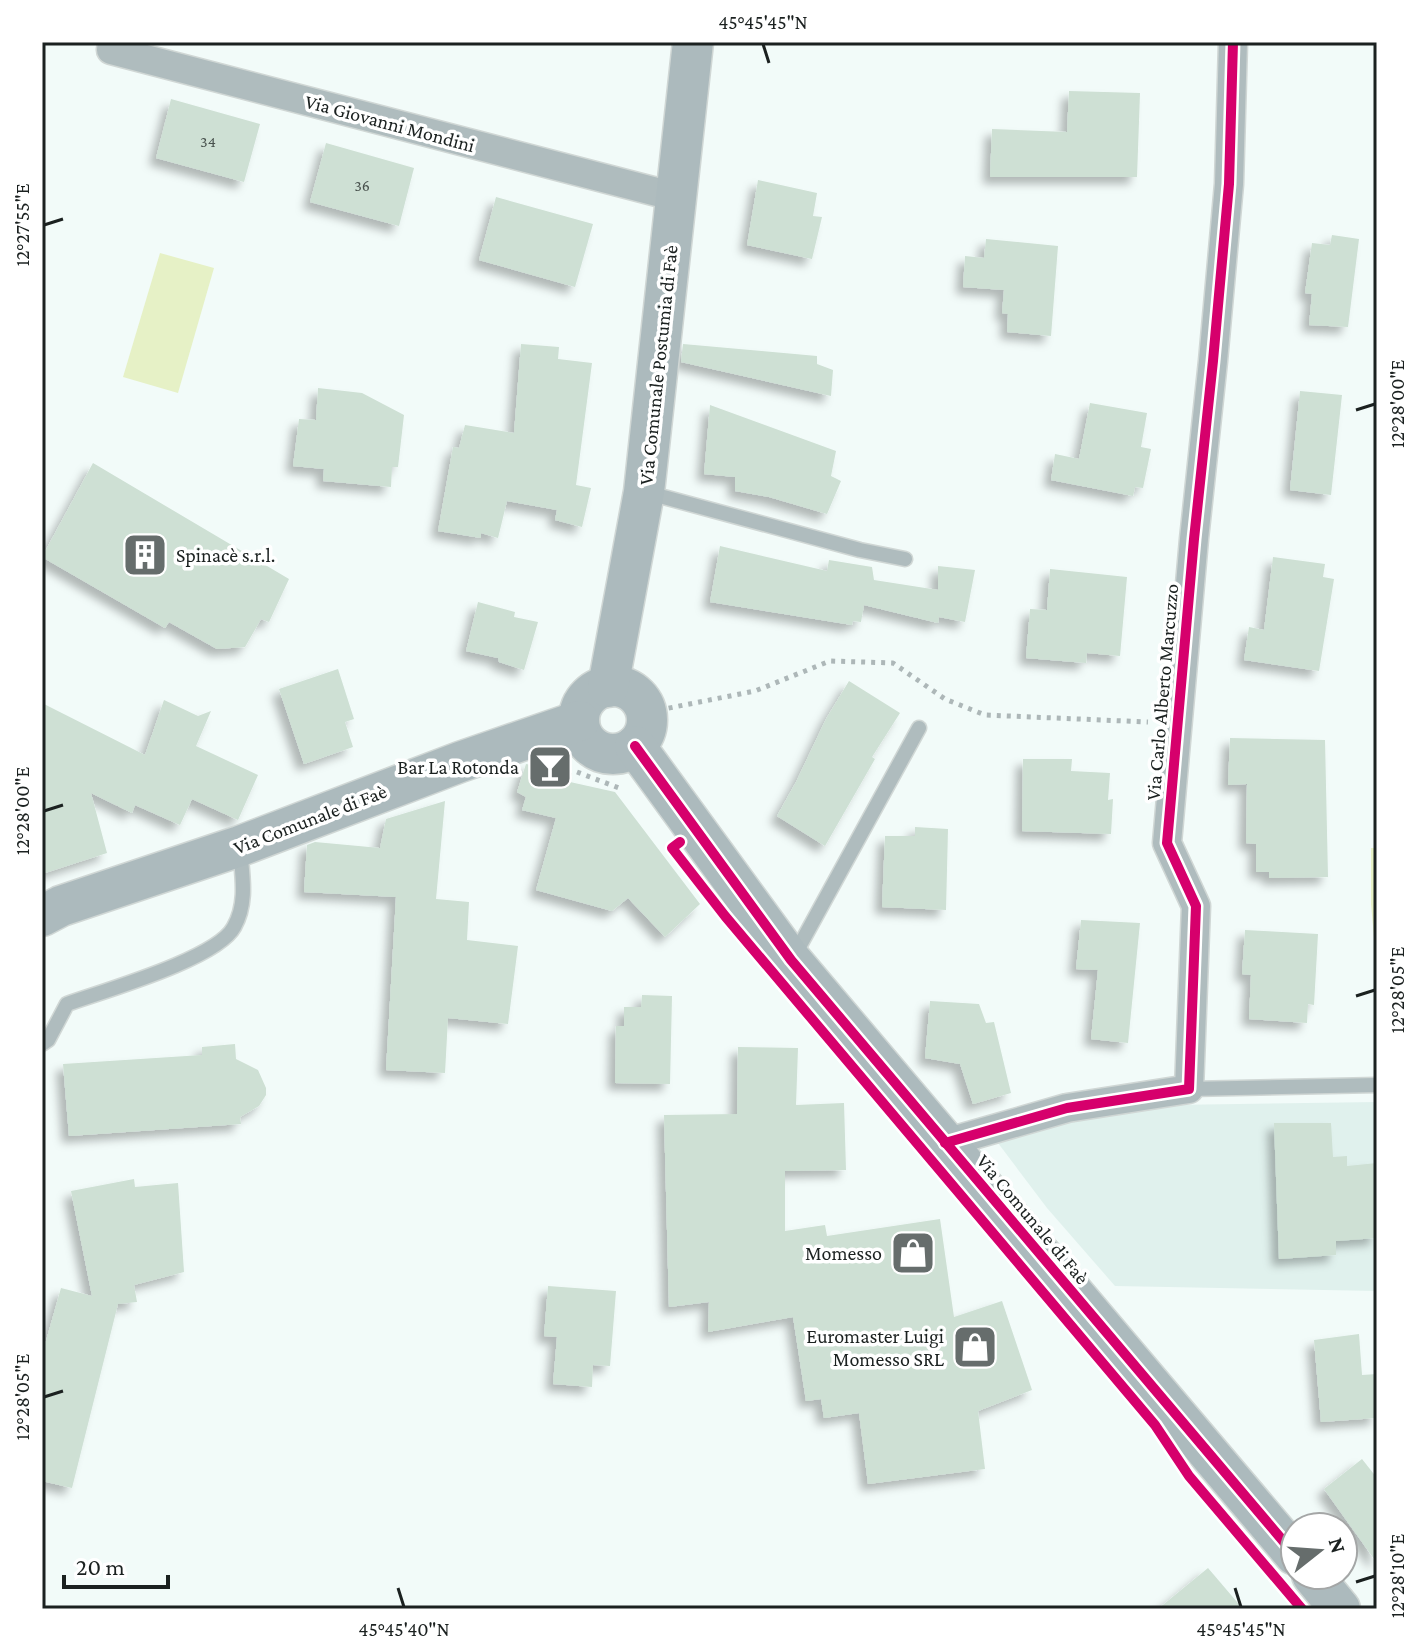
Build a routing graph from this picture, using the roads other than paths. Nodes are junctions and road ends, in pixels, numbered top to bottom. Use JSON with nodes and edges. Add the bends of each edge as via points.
{"nodes":[{"id":1,"x":112,"y":42,"type":"edge"},
{"id":2,"x":693,"y":42,"type":"edge"},
{"id":3,"x":1233,"y":42,"type":"edge"},
{"id":4,"x":676,"y":197,"type":"junction"},
{"id":5,"x":644,"y":492,"type":"junction"},
{"id":6,"x":905,"y":559,"type":"dead end"},
{"id":7,"x":608,"y":687,"type":"junction"},
{"id":8,"x":579,"y":721,"type":"junction"},
{"id":9,"x":919,"y":728,"type":"dead end"},
{"id":10,"x":640,"y":730,"type":"junction"},
{"id":11,"x":240,"y":846,"type":"junction"},
{"id":12,"x":42,"y":916,"type":"edge"},
{"id":13,"x":791,"y":960,"type":"junction"},
{"id":14,"x":42,"y":1044,"type":"edge"},
{"id":15,"x":1376,"y":1084,"type":"edge"},
{"id":16,"x":1189,"y":1089,"type":"junction"},
{"id":17,"x":945,"y":1143,"type":"junction"},
{"id":18,"x":1279,"y":1536,"type":"edge"},
{"id":19,"x":1325,"y":1591,"type":"edge"},
{"id":20,"x":1340,"y":1609,"type":"edge"}],
"edges":[{"from":1,"to":4,"type":"street","name":"Via Giovanni Mondini","via":[[111,50]]},
{"from":2,"to":4,"type":"street","name":"Via Comunale Postumia di Faè"},
{"from":3,"to":16,"type":"street","name":"Via Carlo Alberto Marcuzzo","via":[[1227,199],[1167,843],[1196,906]]},
{"from":4,"to":5,"type":"street","name":"Via Comunale Postumia di Faè"},
{"from":5,"to":6,"type":"lane"},
{"from":5,"to":7,"type":"street","name":"Via Comunale Postumia di Faè"},
{"from":7,"to":8,"type":"street","via":[[584,702]]},
{"from":7,"to":10,"type":"street","name":"Via Comunale di Faè","via":[[636,695]]},
{"from":8,"to":10,"type":"street","via":[[586,741],[604,753],[615,754]]},
{"from":8,"to":11,"type":"street","name":"Via Comunale di Faè"},
{"from":9,"to":13,"type":"lane"},
{"from":10,"to":13,"type":"street","name":"Via Comunale di Faè"},
{"from":11,"to":12,"type":"street","name":"Via Comunale di Faè"},
{"from":11,"to":14,"type":"lane","via":[[244,898],[233,930],[192,960],[67,1004]]},
{"from":13,"to":17,"type":"street","name":"Via Comunale di Faè"},
{"from":15,"to":16,"type":"lane"},
{"from":16,"to":17,"type":"street","via":[[1067,1108]]},
{"from":17,"to":18,"type":"street","name":"Via Comunale di Faè"},
{"from":19,"to":20,"type":"street"}]}
